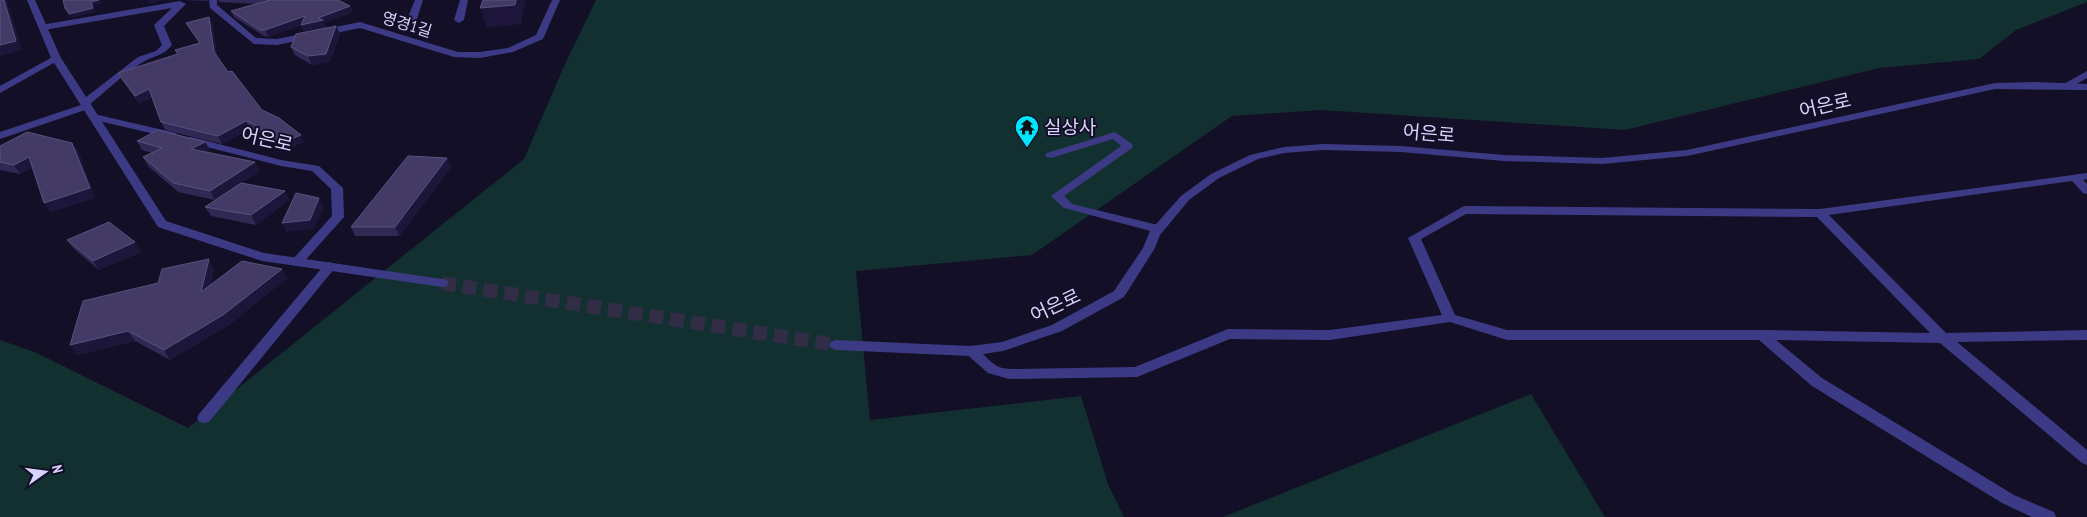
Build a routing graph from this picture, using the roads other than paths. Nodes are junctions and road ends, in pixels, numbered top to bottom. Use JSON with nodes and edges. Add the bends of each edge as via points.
{"nodes":[{"id":1,"x":31,"y":0,"type":"edge"},
{"id":2,"x":213,"y":0,"type":"edge"},
{"id":3,"x":419,"y":0,"type":"edge"},
{"id":4,"x":464,"y":0,"type":"edge"},
{"id":5,"x":556,"y":0,"type":"edge"},
{"id":6,"x":185,"y":2,"type":"edge"},
{"id":7,"x":459,"y":20,"type":"dead end"},
{"id":8,"x":411,"y":22,"type":"dead end"},
{"id":9,"x":44,"y":27,"type":"junction"},
{"id":10,"x":56,"y":58,"type":"junction"},
{"id":11,"x":2087,"y":74,"type":"edge"},
{"id":12,"x":2067,"y":85,"type":"junction"},
{"id":13,"x":2087,"y":87,"type":"edge"},
{"id":14,"x":0,"y":90,"type":"edge"},
{"id":15,"x":86,"y":104,"type":"junction"},
{"id":16,"x":94,"y":117,"type":"junction"},
{"id":17,"x":0,"y":136,"type":"edge"},
{"id":18,"x":1051,"y":155,"type":"dead end"},
{"id":19,"x":2081,"y":177,"type":"edge"},
{"id":20,"x":2087,"y":191,"type":"edge"},
{"id":21,"x":1820,"y":213,"type":"junction"},
{"id":22,"x":1158,"y":229,"type":"junction"},
{"id":23,"x":297,"y":262,"type":"junction"},
{"id":24,"x":330,"y":266,"type":"junction"},
{"id":25,"x":442,"y":282,"type":"tunnel mouth"},
{"id":26,"x":1450,"y":318,"type":"junction"},
{"id":27,"x":1762,"y":334,"type":"junction"},
{"id":28,"x":2087,"y":335,"type":"edge"},
{"id":29,"x":1943,"y":338,"type":"junction"},
{"id":30,"x":836,"y":344,"type":"tunnel mouth"},
{"id":31,"x":970,"y":350,"type":"junction"},
{"id":32,"x":204,"y":418,"type":"dead end"},
{"id":33,"x":2087,"y":459,"type":"edge"},
{"id":34,"x":2048,"y":517,"type":"edge"}],
"edges":[{"from":1,"to":9,"type":"street"},
{"from":2,"to":5,"type":"street","name":"영경1길","via":[[213,6],[254,41],[277,42],[360,24],[465,55],[510,50],[540,37]]},
{"from":3,"to":8,"type":"street"},
{"from":4,"to":7,"type":"street"},
{"from":6,"to":9,"type":"street"},
{"from":6,"to":15,"type":"street","via":[[159,25],[167,45],[159,53],[142,59]]},
{"from":9,"to":10,"type":"street"},
{"from":10,"to":14,"type":"street"},
{"from":10,"to":15,"type":"street"},
{"from":11,"to":12,"type":"street"},
{"from":12,"to":13,"type":"street","name":"어은로"},
{"from":12,"to":22,"type":"street","name":"어은로","via":[[1995,86],[1731,145],[1611,160],[1504,158],[1401,149],[1324,147],[1284,150],[1254,157],[1215,176],[1185,198]]},
{"from":15,"to":16,"type":"street"},
{"from":15,"to":17,"type":"street"},
{"from":16,"to":23,"type":"street","via":[[162,224],[262,257]]},
{"from":16,"to":23,"type":"street","name":"어은로","via":[[281,163],[315,168],[337,188],[338,217]]},
{"from":18,"to":22,"type":"street","via":[[1115,135],[1128,146],[1057,196],[1068,206]]},
{"from":19,"to":20,"type":"street"},
{"from":19,"to":21,"type":"street"},
{"from":21,"to":26,"type":"street","via":[[1464,210],[1414,238]]},
{"from":21,"to":29,"type":"street"},
{"from":22,"to":31,"type":"street","name":"어은로","via":[[1119,294],[1057,328],[1003,346]]},
{"from":23,"to":24,"type":"street"},
{"from":24,"to":25,"type":"street"},
{"from":24,"to":32,"type":"street"},
{"from":26,"to":27,"type":"street","via":[[1507,335]]},
{"from":26,"to":31,"type":"street","via":[[1330,335],[1228,334],[1137,372],[1010,374],[993,370]]},
{"from":27,"to":29,"type":"street"},
{"from":27,"to":34,"type":"street","via":[[1816,382],[2008,499]]},
{"from":28,"to":29,"type":"street"},
{"from":29,"to":33,"type":"street"},
{"from":30,"to":31,"type":"street","name":"어은로"}]}
